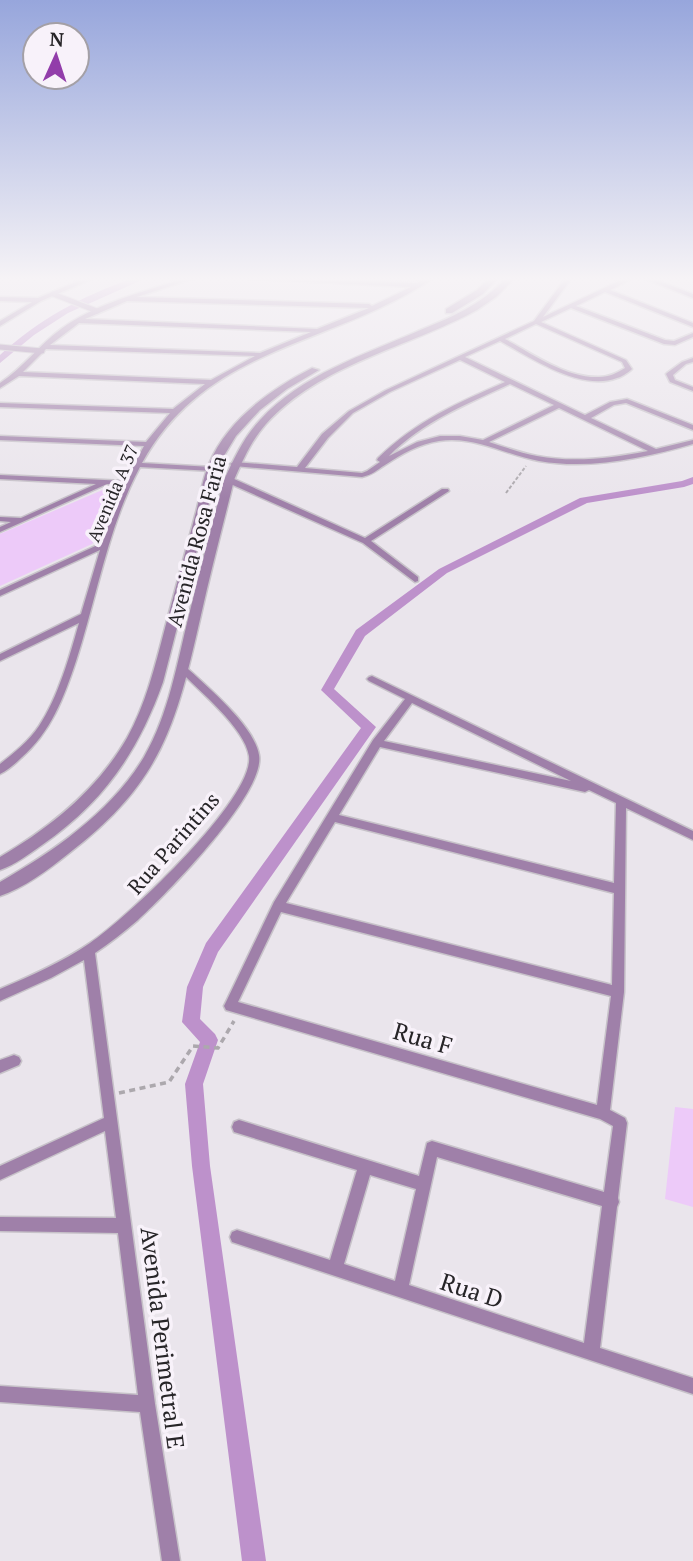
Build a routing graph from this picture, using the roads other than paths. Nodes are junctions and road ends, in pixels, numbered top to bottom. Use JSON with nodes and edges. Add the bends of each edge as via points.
{"nodes":[{"id":1,"x":41,"y":352,"type":"edge"},
{"id":2,"x":167,"y":352,"type":"edge"},
{"id":3,"x":265,"y":352,"type":"edge"},
{"id":4,"x":357,"y":352,"type":"edge"},
{"id":5,"x":378,"y":352,"type":"edge"},
{"id":6,"x":474,"y":352,"type":"edge"},
{"id":7,"x":528,"y":352,"type":"edge"},
{"id":8,"x":603,"y":352,"type":"edge"},
{"id":9,"x":260,"y":354,"type":"junction"},
{"id":10,"x":461,"y":358,"type":"junction"},
{"id":11,"x":693,"y":360,"type":"edge"},
{"id":12,"x":19,"y":374,"type":"junction"},
{"id":13,"x":213,"y":382,"type":"junction"},
{"id":14,"x":509,"y":382,"type":"junction"},
{"id":15,"x":0,"y":386,"type":"edge"},
{"id":16,"x":693,"y":389,"type":"edge"},
{"id":17,"x":0,"y":405,"type":"edge"},
{"id":18,"x":558,"y":406,"type":"junction"},
{"id":19,"x":176,"y":411,"type":"junction"},
{"id":20,"x":585,"y":418,"type":"junction"},
{"id":21,"x":693,"y":428,"type":"edge"},
{"id":22,"x":0,"y":438,"type":"edge"},
{"id":23,"x":486,"y":441,"type":"junction"},
{"id":24,"x":693,"y":442,"type":"edge"},
{"id":25,"x":149,"y":444,"type":"junction"},
{"id":26,"x":656,"y":452,"type":"junction"},
{"id":27,"x":234,"y":464,"type":"junction"},
{"id":28,"x":138,"y":465,"type":"junction"},
{"id":29,"x":212,"y":469,"type":"junction"},
{"id":30,"x":373,"y":469,"type":"junction"},
{"id":31,"x":299,"y":470,"type":"junction"},
{"id":32,"x":0,"y":477,"type":"edge"},
{"id":33,"x":228,"y":481,"type":"junction"},
{"id":34,"x":107,"y":482,"type":"junction"},
{"id":35,"x":208,"y":482,"type":"junction"},
{"id":36,"x":129,"y":483,"type":"junction"},
{"id":37,"x":445,"y":491,"type":"dead end"},
{"id":38,"x":0,"y":519,"type":"edge"},
{"id":39,"x":22,"y":520,"type":"junction"},
{"id":40,"x":0,"y":530,"type":"edge"},
{"id":41,"x":366,"y":541,"type":"junction"},
{"id":42,"x":106,"y":544,"type":"junction"},
{"id":43,"x":415,"y":579,"type":"dead end"},
{"id":44,"x":0,"y":593,"type":"edge"},
{"id":45,"x":174,"y":610,"type":"junction"},
{"id":46,"x":196,"y":611,"type":"junction"},
{"id":47,"x":85,"y":616,"type":"junction"},
{"id":48,"x":0,"y":658,"type":"edge"},
{"id":49,"x":182,"y":668,"type":"junction"},
{"id":50,"x":372,"y":679,"type":"dead end"},
{"id":51,"x":410,"y":699,"type":"junction"},
{"id":52,"x":377,"y":743,"type":"junction"},
{"id":53,"x":0,"y":770,"type":"edge"},
{"id":54,"x":601,"y":791,"type":"junction"},
{"id":55,"x":621,"y":800,"type":"junction"},
{"id":56,"x":332,"y":817,"type":"junction"},
{"id":57,"x":693,"y":836,"type":"edge"},
{"id":58,"x":0,"y":864,"type":"edge"},
{"id":59,"x":619,"y":889,"type":"junction"},
{"id":60,"x":0,"y":890,"type":"edge"},
{"id":61,"x":278,"y":906,"type":"junction"},
{"id":62,"x":89,"y":950,"type":"junction"},
{"id":63,"x":618,"y":992,"type":"junction"},
{"id":64,"x":0,"y":995,"type":"edge"},
{"id":65,"x":14,"y":1061,"type":"dead end"},
{"id":66,"x":0,"y":1067,"type":"edge"},
{"id":67,"x":603,"y":1113,"type":"junction"},
{"id":68,"x":110,"y":1122,"type":"junction"},
{"id":69,"x":239,"y":1127,"type":"dead end"},
{"id":70,"x":365,"y":1166,"type":"junction"},
{"id":71,"x":0,"y":1173,"type":"edge"},
{"id":72,"x":423,"y":1184,"type":"junction"},
{"id":73,"x":612,"y":1202,"type":"junction"},
{"id":74,"x":0,"y":1224,"type":"edge"},
{"id":75,"x":125,"y":1226,"type":"junction"},
{"id":76,"x":237,"y":1237,"type":"dead end"},
{"id":77,"x":335,"y":1269,"type":"junction"},
{"id":78,"x":400,"y":1290,"type":"junction"},
{"id":79,"x":591,"y":1353,"type":"junction"},
{"id":80,"x":693,"y":1386,"type":"edge"},
{"id":81,"x":0,"y":1394,"type":"edge"},
{"id":82,"x":146,"y":1404,"type":"junction"},
{"id":83,"x":171,"y":1561,"type":"edge"}],
"edges":[{"from":1,"to":12,"type":"street"},
{"from":2,"to":9,"type":"street"},
{"from":3,"to":9,"type":"street","name":"Avenida A 37"},
{"from":4,"to":29,"type":"street","name":"Avenida Rosa Faria","via":[[284,387],[239,426]]},
{"from":5,"to":27,"type":"street","name":"Avenida Rosa Faria","via":[[293,393],[256,428]]},
{"from":6,"to":10,"type":"street"},
{"from":7,"to":8,"type":"street","via":[[588,380],[610,380],[629,369],[624,361]]},
{"from":9,"to":13,"type":"street","name":"Avenida A 37"},
{"from":10,"to":14,"type":"street"},
{"from":10,"to":31,"type":"street","via":[[351,412]]},
{"from":11,"to":16,"type":"street","via":[[669,374],[673,381]]},
{"from":12,"to":13,"type":"street"},
{"from":12,"to":15,"type":"street"},
{"from":13,"to":19,"type":"street","name":"Avenida A 37"},
{"from":14,"to":18,"type":"street"},
{"from":14,"to":30,"type":"street","via":[[419,425]]},
{"from":17,"to":19,"type":"street"},
{"from":18,"to":20,"type":"street"},
{"from":18,"to":23,"type":"street"},
{"from":19,"to":25,"type":"street","name":"Avenida A 37"},
{"from":20,"to":21,"type":"street","via":[[612,402],[627,401]]},
{"from":20,"to":26,"type":"street"},
{"from":22,"to":25,"type":"street"},
{"from":23,"to":26,"type":"street","via":[[533,458],[577,461]]},
{"from":23,"to":30,"type":"street","via":[[446,437],[421,441]]},
{"from":24,"to":26,"type":"street"},
{"from":25,"to":28,"type":"street","name":"Avenida A 37"},
{"from":27,"to":31,"type":"street"},
{"from":27,"to":33,"type":"street","name":"Avenida Rosa Faria"},
{"from":28,"to":29,"type":"street"},
{"from":28,"to":36,"type":"street","name":"Avenida A 37"},
{"from":29,"to":35,"type":"street","name":"Avenida Rosa Faria"},
{"from":30,"to":31,"type":"street","via":[[351,475]]},
{"from":32,"to":34,"type":"street"},
{"from":33,"to":35,"type":"street"},
{"from":33,"to":41,"type":"street"},
{"from":33,"to":46,"type":"street","name":"Avenida Rosa Faria"},
{"from":34,"to":36,"type":"street"},
{"from":34,"to":39,"type":"street"},
{"from":35,"to":45,"type":"street","name":"Avenida Rosa Faria"},
{"from":36,"to":42,"type":"street","name":"Avenida A 37"},
{"from":37,"to":41,"type":"street"},
{"from":38,"to":39,"type":"street"},
{"from":39,"to":40,"type":"street"},
{"from":41,"to":43,"type":"street"},
{"from":42,"to":44,"type":"street"},
{"from":42,"to":47,"type":"street","name":"Avenida A 37"},
{"from":45,"to":46,"type":"street"},
{"from":45,"to":58,"type":"street","name":"Avenida Rosa Faria","via":[[146,716],[124,757],[91,798]]},
{"from":46,"to":49,"type":"street","name":"Avenida Rosa Faria"},
{"from":47,"to":48,"type":"street"},
{"from":47,"to":53,"type":"street","name":"Avenida A 37","via":[[46,723]]},
{"from":49,"to":60,"type":"street","name":"Avenida Rosa Faria","via":[[166,725],[137,778],[63,851]]},
{"from":49,"to":62,"type":"street","name":"Rua Parintins","via":[[241,729],[256,761],[248,782],[223,818],[177,874],[136,915]]},
{"from":50,"to":51,"type":"street"},
{"from":51,"to":52,"type":"street"},
{"from":51,"to":54,"type":"street"},
{"from":52,"to":54,"type":"street"},
{"from":52,"to":56,"type":"street"},
{"from":54,"to":55,"type":"street"},
{"from":55,"to":57,"type":"street"},
{"from":55,"to":59,"type":"street"},
{"from":56,"to":59,"type":"street"},
{"from":56,"to":61,"type":"street"},
{"from":59,"to":63,"type":"street"},
{"from":61,"to":63,"type":"street"},
{"from":61,"to":67,"type":"street","name":"Rua F","via":[[235,1007]]},
{"from":62,"to":64,"type":"street","name":"Rua Parintins"},
{"from":62,"to":68,"type":"street","name":"Avenida Perimetral E"},
{"from":63,"to":67,"type":"street"},
{"from":65,"to":66,"type":"street"},
{"from":67,"to":73,"type":"street","via":[[620,1123]]},
{"from":68,"to":71,"type":"street"},
{"from":68,"to":75,"type":"street","name":"Avenida Perimetral E"},
{"from":69,"to":70,"type":"street"},
{"from":70,"to":72,"type":"street"},
{"from":70,"to":77,"type":"street"},
{"from":72,"to":73,"type":"street","via":[[432,1148]]},
{"from":72,"to":78,"type":"street"},
{"from":73,"to":79,"type":"street"},
{"from":74,"to":75,"type":"street"},
{"from":75,"to":82,"type":"street","name":"Avenida Perimetral E"},
{"from":76,"to":77,"type":"street","name":"Rua D"},
{"from":77,"to":78,"type":"street","name":"Rua D"},
{"from":78,"to":79,"type":"street","name":"Rua D"},
{"from":79,"to":80,"type":"street","name":"Rua D"},
{"from":81,"to":82,"type":"street"},
{"from":82,"to":83,"type":"street","name":"Avenida Perimetral E"}]}
